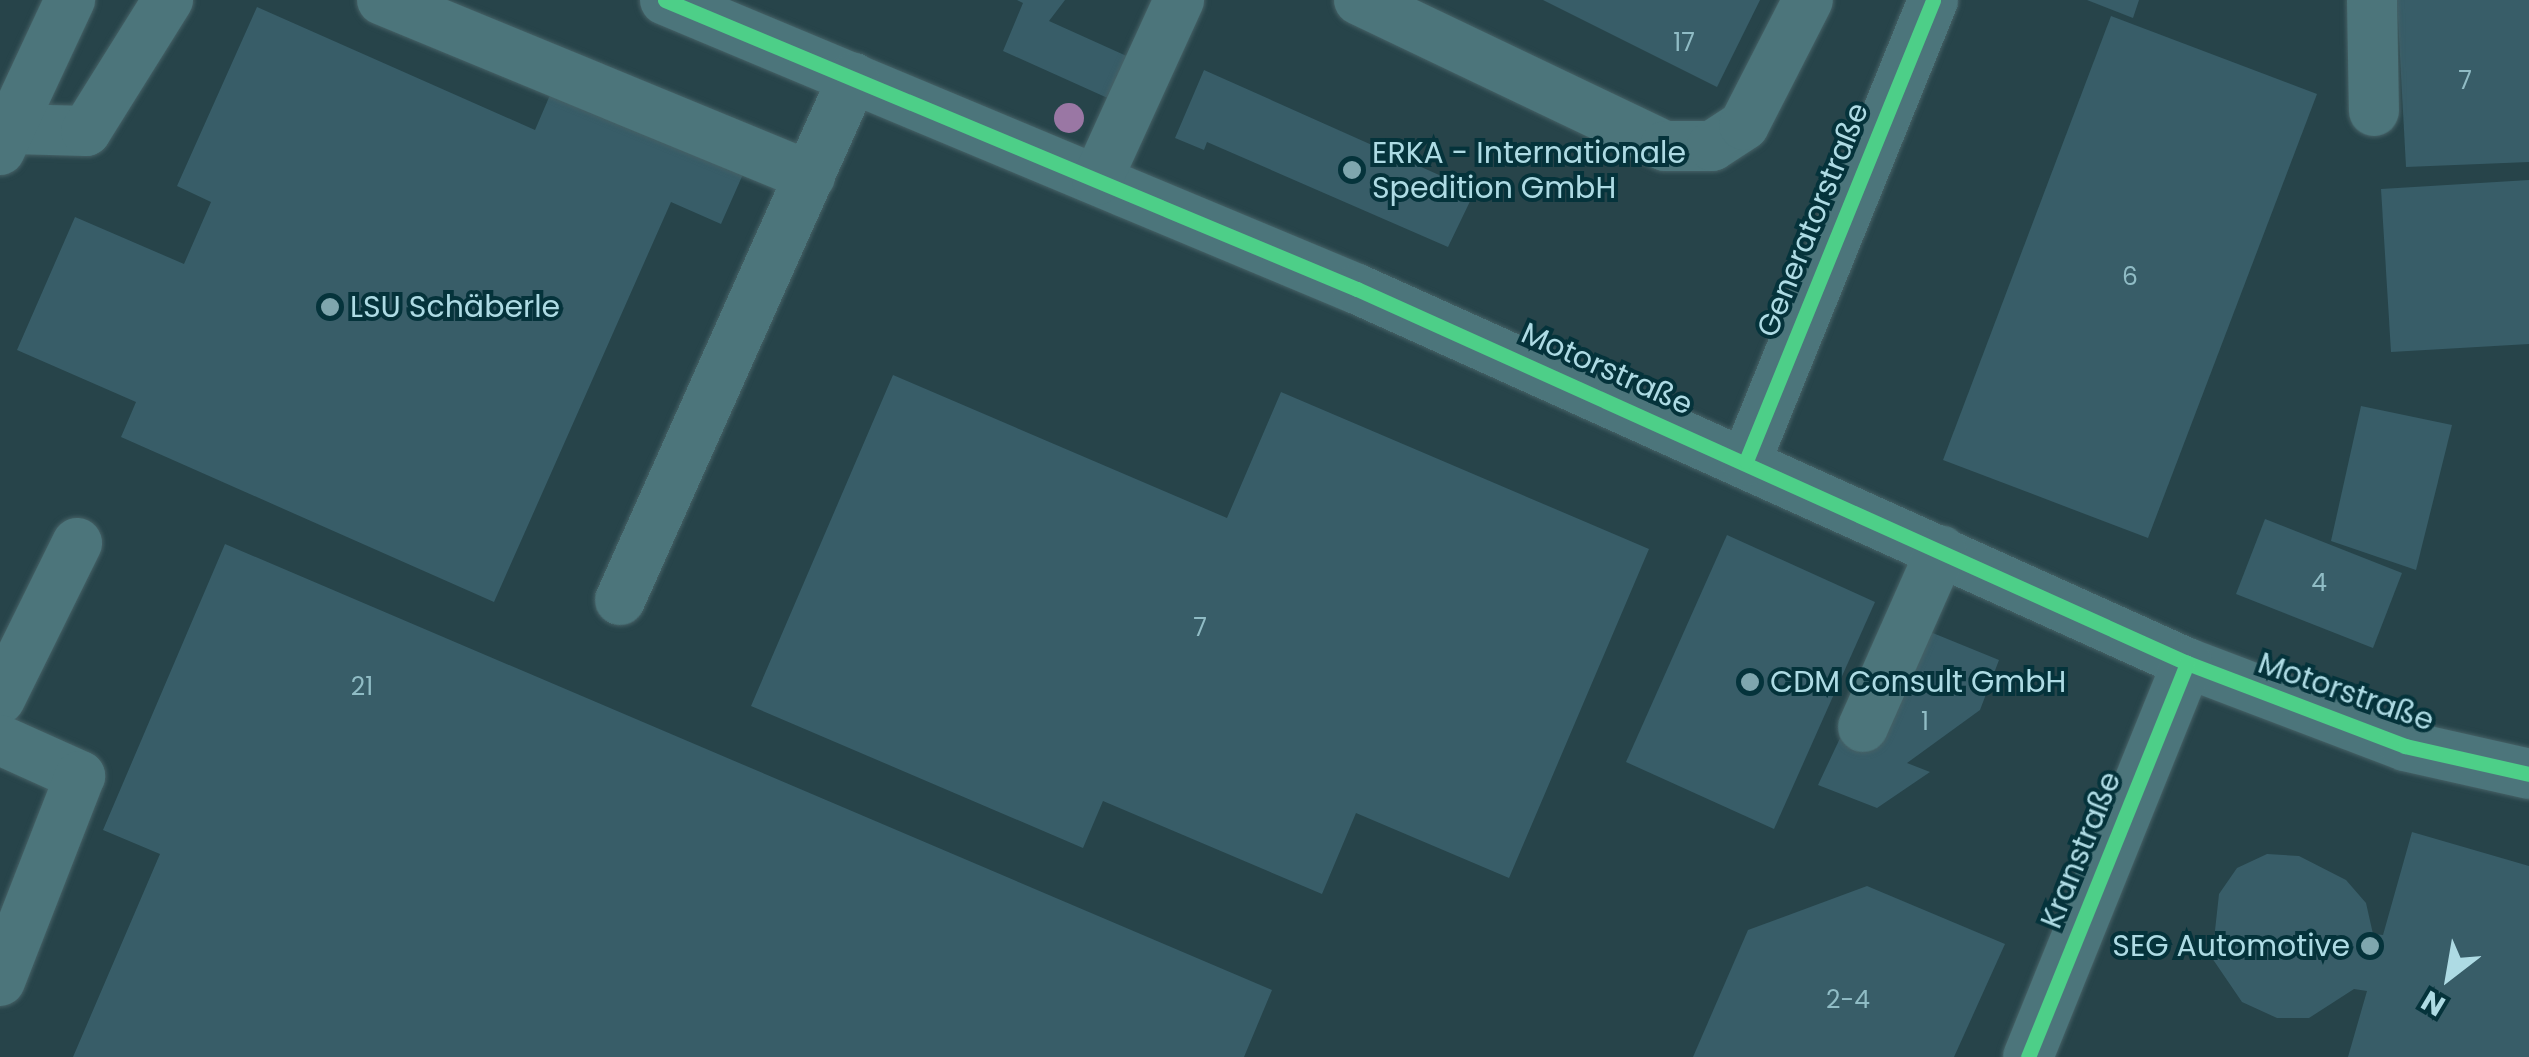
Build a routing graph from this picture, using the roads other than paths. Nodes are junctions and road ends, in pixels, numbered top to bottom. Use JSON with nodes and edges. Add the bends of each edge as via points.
{"nodes":[{"id":1,"x":70,"y":0,"type":"edge"},
{"id":2,"x":168,"y":0,"type":"edge"},
{"id":3,"x":382,"y":0,"type":"edge"},
{"id":4,"x":666,"y":0,"type":"edge"},
{"id":5,"x":1179,"y":0,"type":"edge"},
{"id":6,"x":1359,"y":0,"type":"edge"},
{"id":7,"x":1808,"y":0,"type":"edge"},
{"id":8,"x":1933,"y":0,"type":"edge"},
{"id":9,"x":2372,"y":0,"type":"edge"},
{"id":10,"x":854,"y":78,"type":"junction"},
{"id":11,"x":2374,"y":111,"type":"dead end"},
{"id":12,"x":6,"y":139,"type":"edge"},
{"id":13,"x":810,"y":176,"type":"junction"},
{"id":14,"x":1097,"y":180,"type":"junction"},
{"id":15,"x":1746,"y":460,"type":"junction"},
{"id":16,"x":77,"y":544,"type":"dead end"},
{"id":17,"x":1941,"y":551,"type":"junction"},
{"id":18,"x":620,"y":600,"type":"dead end"},
{"id":19,"x":2187,"y":664,"type":"junction"},
{"id":20,"x":0,"y":699,"type":"edge"},
{"id":21,"x":1863,"y":727,"type":"dead end"},
{"id":22,"x":0,"y":740,"type":"edge"},
{"id":23,"x":2529,"y":774,"type":"edge"},
{"id":24,"x":0,"y":980,"type":"edge"},
{"id":25,"x":2028,"y":1057,"type":"edge"}],
"edges":[{"from":1,"to":12,"type":"street"},
{"from":2,"to":12,"type":"street","via":[[86,131]]},
{"from":3,"to":13,"type":"street"},
{"from":4,"to":10,"type":"street","name":"Motorstraße"},
{"from":5,"to":14,"type":"street"},
{"from":6,"to":7,"type":"street","via":[[1665,146],[1712,146],[1744,125]]},
{"from":8,"to":15,"type":"street","name":"Generatorstraße"},
{"from":9,"to":11,"type":"street"},
{"from":10,"to":13,"type":"street"},
{"from":10,"to":14,"type":"street","name":"Motorstraße"},
{"from":13,"to":18,"type":"street"},
{"from":14,"to":15,"type":"street","name":"Motorstraße"},
{"from":15,"to":17,"type":"street","name":"Motorstraße"},
{"from":16,"to":20,"type":"street"},
{"from":17,"to":19,"type":"street","name":"Motorstraße"},
{"from":17,"to":21,"type":"street"},
{"from":19,"to":23,"type":"street","name":"Motorstraße","via":[[2405,746]]},
{"from":19,"to":25,"type":"street","name":"Kranstraße"},
{"from":22,"to":24,"type":"street","via":[[80,776]]}]}
